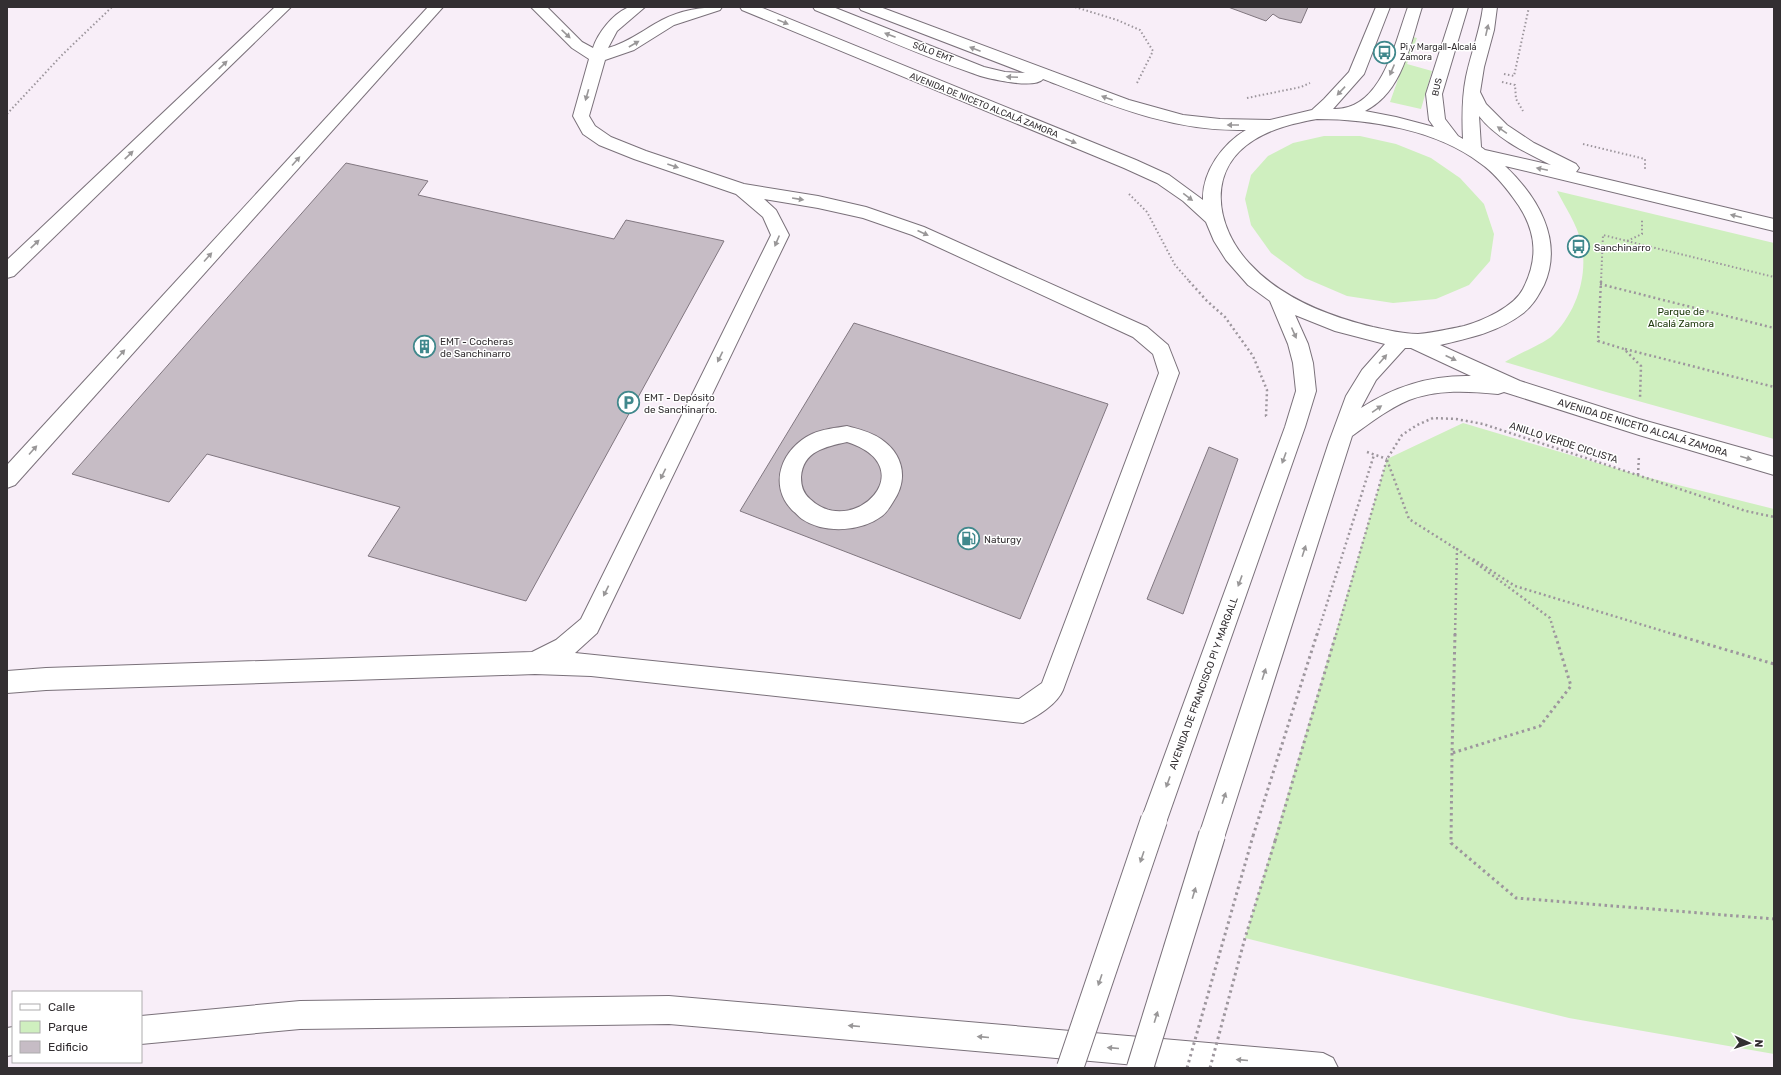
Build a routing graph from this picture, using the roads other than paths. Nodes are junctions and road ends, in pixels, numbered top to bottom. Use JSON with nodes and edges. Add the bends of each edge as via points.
{"nodes":[{"id":1,"x":284,"y":7,"type":"edge"},
{"id":2,"x":436,"y":7,"type":"edge"},
{"id":3,"x":538,"y":7,"type":"edge"},
{"id":4,"x":638,"y":7,"type":"edge"},
{"id":5,"x":681,"y":7,"type":"edge"},
{"id":6,"x":715,"y":7,"type":"edge"},
{"id":7,"x":747,"y":7,"type":"edge"},
{"id":8,"x":820,"y":7,"type":"edge"},
{"id":9,"x":866,"y":7,"type":"edge"},
{"id":10,"x":1384,"y":7,"type":"edge"},
{"id":11,"x":1415,"y":7,"type":"edge"},
{"id":12,"x":1460,"y":7,"type":"edge"},
{"id":13,"x":1490,"y":7,"type":"edge"},
{"id":14,"x":670,"y":22,"type":"junction"},
{"id":15,"x":597,"y":57,"type":"junction"},
{"id":16,"x":1051,"y":78,"type":"junction"},
{"id":17,"x":1472,"y":93,"type":"junction"},
{"id":18,"x":1317,"y":114,"type":"junction"},
{"id":19,"x":1344,"y":114,"type":"junction"},
{"id":20,"x":1272,"y":124,"type":"junction"},
{"id":21,"x":1452,"y":140,"type":"junction"},
{"id":22,"x":1476,"y":152,"type":"junction"},
{"id":23,"x":1598,"y":181,"type":"junction"},
{"id":24,"x":742,"y":190,"type":"junction"},
{"id":25,"x":1213,"y":218,"type":"junction"},
{"id":26,"x":1774,"y":226,"type":"edge"},
{"id":27,"x":7,"y":271,"type":"edge"},
{"id":28,"x":1278,"y":298,"type":"junction"},
{"id":29,"x":1408,"y":341,"type":"junction"},
{"id":30,"x":1513,"y":387,"type":"junction"},
{"id":31,"x":1344,"y":430,"type":"junction"},
{"id":32,"x":1774,"y":466,"type":"edge"},
{"id":33,"x":7,"y":479,"type":"edge"},
{"id":34,"x":876,"y":508,"type":"joint"},
{"id":35,"x":535,"y":663,"type":"junction"},
{"id":36,"x":7,"y":682,"type":"edge"},
{"id":37,"x":142,"y":1030,"type":"edge"},
{"id":38,"x":1070,"y":1068,"type":"edge"},
{"id":39,"x":1140,"y":1068,"type":"edge"},
{"id":40,"x":1323,"y":1068,"type":"edge"}],
"edges":[{"from":27,"to":1,"type":"main road","one_way":true},
{"from":33,"to":2,"type":"main road","one_way":true},
{"from":3,"to":15,"type":"main road","one_way":true,"via":[[577,45]]},
{"from":4,"to":15,"type":"main road","via":[[611,27],[605,35]]},
{"from":5,"to":14,"type":"main road"},
{"from":6,"to":14,"type":"main road"},
{"from":7,"to":25,"type":"main road","name":"AVENIDA DE NICETO ALCALÁ ZAMORA","one_way":true,"via":[[1130,164],[1163,179]]},
{"from":16,"to":8,"type":"main road","name":"SÓLO EMT","one_way":true,"via":[[1005,77],[978,70]]},
{"from":16,"to":9,"type":"main road","one_way":true},
{"from":10,"to":18,"type":"main road","one_way":true,"via":[[1356,74]]},
{"from":11,"to":19,"type":"main road","one_way":true,"via":[[1387,82],[1375,97]]},
{"from":12,"to":21,"type":"main road","name":"BUS","via":[[1434,94],[1437,120]]},
{"from":17,"to":13,"type":"main road","one_way":true,"via":[[1476,68],[1488,27]]},
{"from":15,"to":14,"type":"main road","one_way":true,"via":[[629,47]]},
{"from":15,"to":24,"type":"main road","one_way":true,"via":[[581,116],[589,130],[605,141],[640,155]]},
{"from":20,"to":16,"type":"main road","one_way":true,"via":[[1226,125],[1164,117]]},
{"from":17,"to":22,"type":"main road","via":[[1469,128]]},
{"from":23,"to":17,"type":"main road","one_way":true,"via":[[1513,137],[1492,122],[1479,107]]},
{"from":18,"to":19,"type":"main road"},
{"from":18,"to":20,"type":"main road"},
{"from":19,"to":21,"type":"main road","via":[[1390,120]]},
{"from":20,"to":25,"type":"main road","via":[[1248,136],[1229,152],[1216,172],[1211,194]]},
{"from":21,"to":22,"type":"main road"},
{"from":23,"to":22,"type":"main road","one_way":true,"via":[[1508,162]]},
{"from":22,"to":29,"type":"main road","via":[[1509,180],[1537,222],[1543,246],[1540,275],[1525,301],[1498,321],[1462,334]]},
{"from":26,"to":23,"type":"main road","one_way":true},
{"from":24,"to":35,"type":"main road","one_way":true,"via":[[770,214],[780,235],[589,626],[564,648]]},
{"from":24,"to":35,"type":"main road","one_way":true,"via":[[818,202],[918,230],[1140,332],[1161,350],[1169,373],[1051,690],[1023,711],[591,665]]},
{"from":25,"to":28,"type":"main road","via":[[1235,260],[1254,280]]},
{"from":28,"to":29,"type":"main road","via":[[1310,315],[1345,328]]},
{"from":28,"to":38,"type":"main road","name":"AVENIDA DE FRANCISCO PI Y MARGALL","one_way":true,"bridge":true,"via":[[1298,344],[1306,391],[1154,820]]},
{"from":29,"to":30,"type":"main road","name":"AVENIDA DE NICETO ALCALÁ ZAMORA","one_way":true},
{"from":31,"to":29,"type":"main road","one_way":true,"via":[[1353,402],[1369,375]]},
{"from":31,"to":30,"type":"main road","name":"AVENIDA DE NICETO ALCALÁ ZAMORA","one_way":true,"via":[[1388,401],[1415,390],[1445,384]]},
{"from":30,"to":32,"type":"main road","name":"AVENIDA DE NICETO ALCALÁ ZAMORA","one_way":true},
{"from":39,"to":31,"type":"main road","one_way":true,"bridge":true,"via":[[1212,835]]},
{"from":34,"to":34,"type":"main road","via":[[892,483],[892,469],[887,456],[876,445],[863,438],[831,435],[815,440],[802,450],[793,462],[788,476],[791,490],[798,503],[811,513],[827,519],[844,520],[862,516]]},
{"from":35,"to":36,"type":"main road"},
{"from":40,"to":37,"type":"main road","one_way":true,"via":[[669,1010],[300,1015]]}]}
